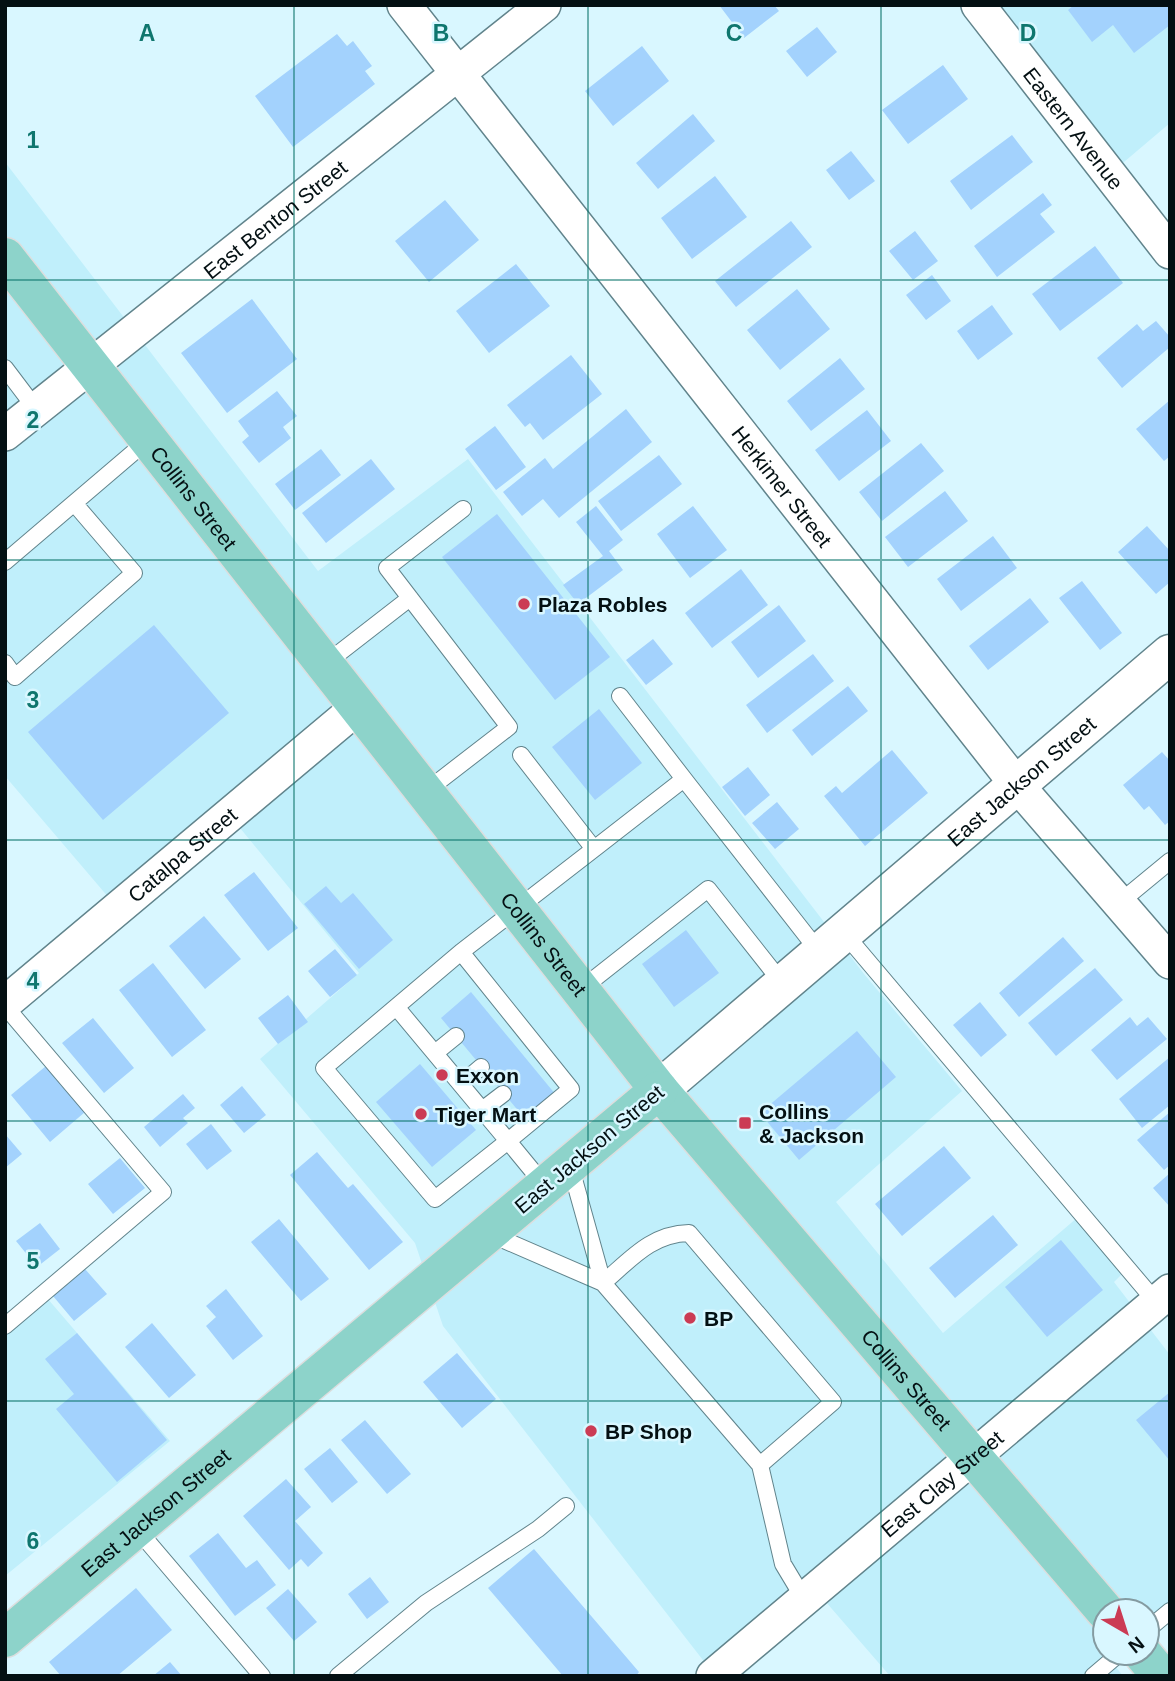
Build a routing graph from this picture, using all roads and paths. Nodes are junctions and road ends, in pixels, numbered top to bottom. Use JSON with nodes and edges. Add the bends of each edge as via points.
{"nodes":[{"id":1,"x":404,"y":5,"type":"edge"},
{"id":2,"x":544,"y":5,"type":"edge"},
{"id":3,"x":978,"y":5,"type":"edge"},
{"id":4,"x":457,"y":75,"type":"junction"},
{"id":5,"x":1170,"y":252,"type":"edge"},
{"id":6,"x":5,"y":257,"type":"edge"},
{"id":7,"x":91,"y":366,"type":"junction"},
{"id":8,"x":5,"y":368,"type":"edge"},
{"id":9,"x":36,"y":409,"type":"junction"},
{"id":10,"x":5,"y":434,"type":"edge"},
{"id":11,"x":148,"y":440,"type":"junction"},
{"id":12,"x":74,"y":503,"type":"junction"},
{"id":13,"x":463,"y":509,"type":"dead end"},
{"id":14,"x":5,"y":562,"type":"edge"},
{"id":15,"x":411,"y":598,"type":"junction"},
{"id":16,"x":1170,"y":654,"type":"edge"},
{"id":17,"x":5,"y":663,"type":"edge"},
{"id":18,"x":325,"y":664,"type":"junction"},
{"id":19,"x":620,"y":696,"type":"dead end"},
{"id":20,"x":358,"y":707,"type":"junction"},
{"id":21,"x":521,"y":755,"type":"dead end"},
{"id":22,"x":684,"y":779,"type":"junction"},
{"id":23,"x":1017,"y":785,"type":"junction"},
{"id":24,"x":425,"y":792,"type":"junction"},
{"id":25,"x":594,"y":849,"type":"junction"},
{"id":26,"x":1170,"y":861,"type":"edge"},
{"id":27,"x":1119,"y":903,"type":"junction"},
{"id":28,"x":516,"y":909,"type":"junction"},
{"id":29,"x":832,"y":943,"type":"junction"},
{"id":30,"x":461,"y":952,"type":"junction"},
{"id":31,"x":1170,"y":962,"type":"edge"},
{"id":32,"x":783,"y":984,"type":"junction"},
{"id":33,"x":580,"y":990,"type":"junction"},
{"id":34,"x":5,"y":1004,"type":"edge"},
{"id":35,"x":397,"y":1007,"type":"junction"},
{"id":36,"x":456,"y":1036,"type":"dead end"},
{"id":37,"x":435,"y":1054,"type":"junction"},
{"id":38,"x":481,"y":1067,"type":"dead end"},
{"id":39,"x":461,"y":1084,"type":"junction"},
{"id":40,"x":659,"y":1090,"type":"junction"},
{"id":41,"x":503,"y":1094,"type":"dead end"},
{"id":42,"x":482,"y":1110,"type":"junction"},
{"id":43,"x":508,"y":1141,"type":"junction"},
{"id":44,"x":557,"y":1176,"type":"junction"},
{"id":45,"x":488,"y":1233,"type":"junction"},
{"id":46,"x":603,"y":1283,"type":"junction"},
{"id":47,"x":1163,"y":1297,"type":"edge"},
{"id":48,"x":5,"y":1326,"type":"edge"},
{"id":49,"x":973,"y":1457,"type":"junction"},
{"id":50,"x":760,"y":1465,"type":"junction"},
{"id":51,"x":566,"y":1506,"type":"dead end"},
{"id":52,"x":136,"y":1528,"type":"junction"},
{"id":53,"x":1093,"y":1597,"type":"edge"},
{"id":54,"x":804,"y":1598,"type":"junction"},
{"id":55,"x":5,"y":1638,"type":"edge"},
{"id":56,"x":262,"y":1676,"type":"edge"},
{"id":57,"x":338,"y":1676,"type":"edge"},
{"id":58,"x":713,"y":1676,"type":"edge"}],
"edges":[{"from":1,"to":4,"type":"street","name":"Herkimer Street"},
{"from":2,"to":4,"type":"street","name":"East Benton Street"},
{"from":3,"to":5,"type":"street","name":"Eastern Avenue"},
{"from":4,"to":7,"type":"street","name":"East Benton Street"},
{"from":4,"to":23,"type":"street","name":"Herkimer Street"},
{"from":6,"to":7,"type":"main road","name":"Collins Street"},
{"from":7,"to":9,"type":"street","name":"East Benton Street"},
{"from":7,"to":11,"type":"main road","name":"Collins Street"},
{"from":8,"to":9,"type":"lane"},
{"from":9,"to":10,"type":"street","name":"East Benton Street"},
{"from":11,"to":12,"type":"lane"},
{"from":11,"to":18,"type":"main road","name":"Collins Street"},
{"from":12,"to":14,"type":"lane"},
{"from":12,"to":17,"type":"lane","via":[[134,573],[15,677]]},
{"from":13,"to":15,"type":"lane","via":[[387,568]]},
{"from":15,"to":18,"type":"lane"},
{"from":15,"to":24,"type":"lane","via":[[509,727]]},
{"from":16,"to":23,"type":"street","name":"East Jackson Street"},
{"from":18,"to":20,"type":"main road","name":"Collins Street"},
{"from":19,"to":22,"type":"lane"},
{"from":20,"to":24,"type":"main road","name":"Collins Street"},
{"from":20,"to":34,"type":"street","name":"Catalpa Street"},
{"from":21,"to":25,"type":"lane"},
{"from":22,"to":25,"type":"lane"},
{"from":22,"to":29,"type":"lane"},
{"from":23,"to":27,"type":"street","name":"Herkimer Street"},
{"from":23,"to":29,"type":"street","name":"East Jackson Street"},
{"from":24,"to":28,"type":"main road","name":"Collins Street"},
{"from":25,"to":28,"type":"lane"},
{"from":26,"to":27,"type":"lane"},
{"from":27,"to":31,"type":"street","name":"Herkimer Street"},
{"from":28,"to":30,"type":"lane"},
{"from":28,"to":33,"type":"main road","name":"Collins Street"},
{"from":29,"to":32,"type":"street","name":"East Jackson Street"},
{"from":29,"to":47,"type":"lane"},
{"from":30,"to":35,"type":"lane"},
{"from":30,"to":43,"type":"lane","via":[[494,1006],[541,1063],[571,1089]]},
{"from":32,"to":33,"type":"lane","via":[[709,889]]},
{"from":32,"to":40,"type":"street","name":"East Jackson Street"},
{"from":33,"to":40,"type":"main road","name":"Collins Street"},
{"from":34,"to":48,"type":"lane","via":[[163,1192]]},
{"from":35,"to":37,"type":"lane"},
{"from":35,"to":43,"type":"lane","via":[[324,1068],[435,1199]]},
{"from":36,"to":37,"type":"lane"},
{"from":37,"to":39,"type":"lane"},
{"from":38,"to":39,"type":"lane"},
{"from":39,"to":42,"type":"lane"},
{"from":40,"to":44,"type":"main road","name":"East Jackson Street"},
{"from":40,"to":49,"type":"main road","name":"Collins Street"},
{"from":41,"to":42,"type":"lane"},
{"from":42,"to":43,"type":"lane"},
{"from":43,"to":44,"type":"lane"},
{"from":44,"to":45,"type":"main road","name":"East Jackson Street"},
{"from":44,"to":46,"type":"lane"},
{"from":45,"to":46,"type":"lane"},
{"from":45,"to":52,"type":"main road","name":"East Jackson Street"},
{"from":46,"to":50,"type":"lane"},
{"from":46,"to":50,"type":"lane","via":[[649,1244],[672,1233],[689,1233],[833,1402]]},
{"from":47,"to":49,"type":"street","name":"East Clay Street"},
{"from":49,"to":53,"type":"main road","name":"Collins Street"},
{"from":49,"to":54,"type":"street","name":"East Clay Street"},
{"from":50,"to":54,"type":"lane","via":[[783,1564]]},
{"from":51,"to":57,"type":"lane","via":[[426,1603]]},
{"from":52,"to":55,"type":"main road","name":"East Jackson Street"},
{"from":52,"to":56,"type":"lane"},
{"from":54,"to":58,"type":"street","name":"East Clay Street"}]}
